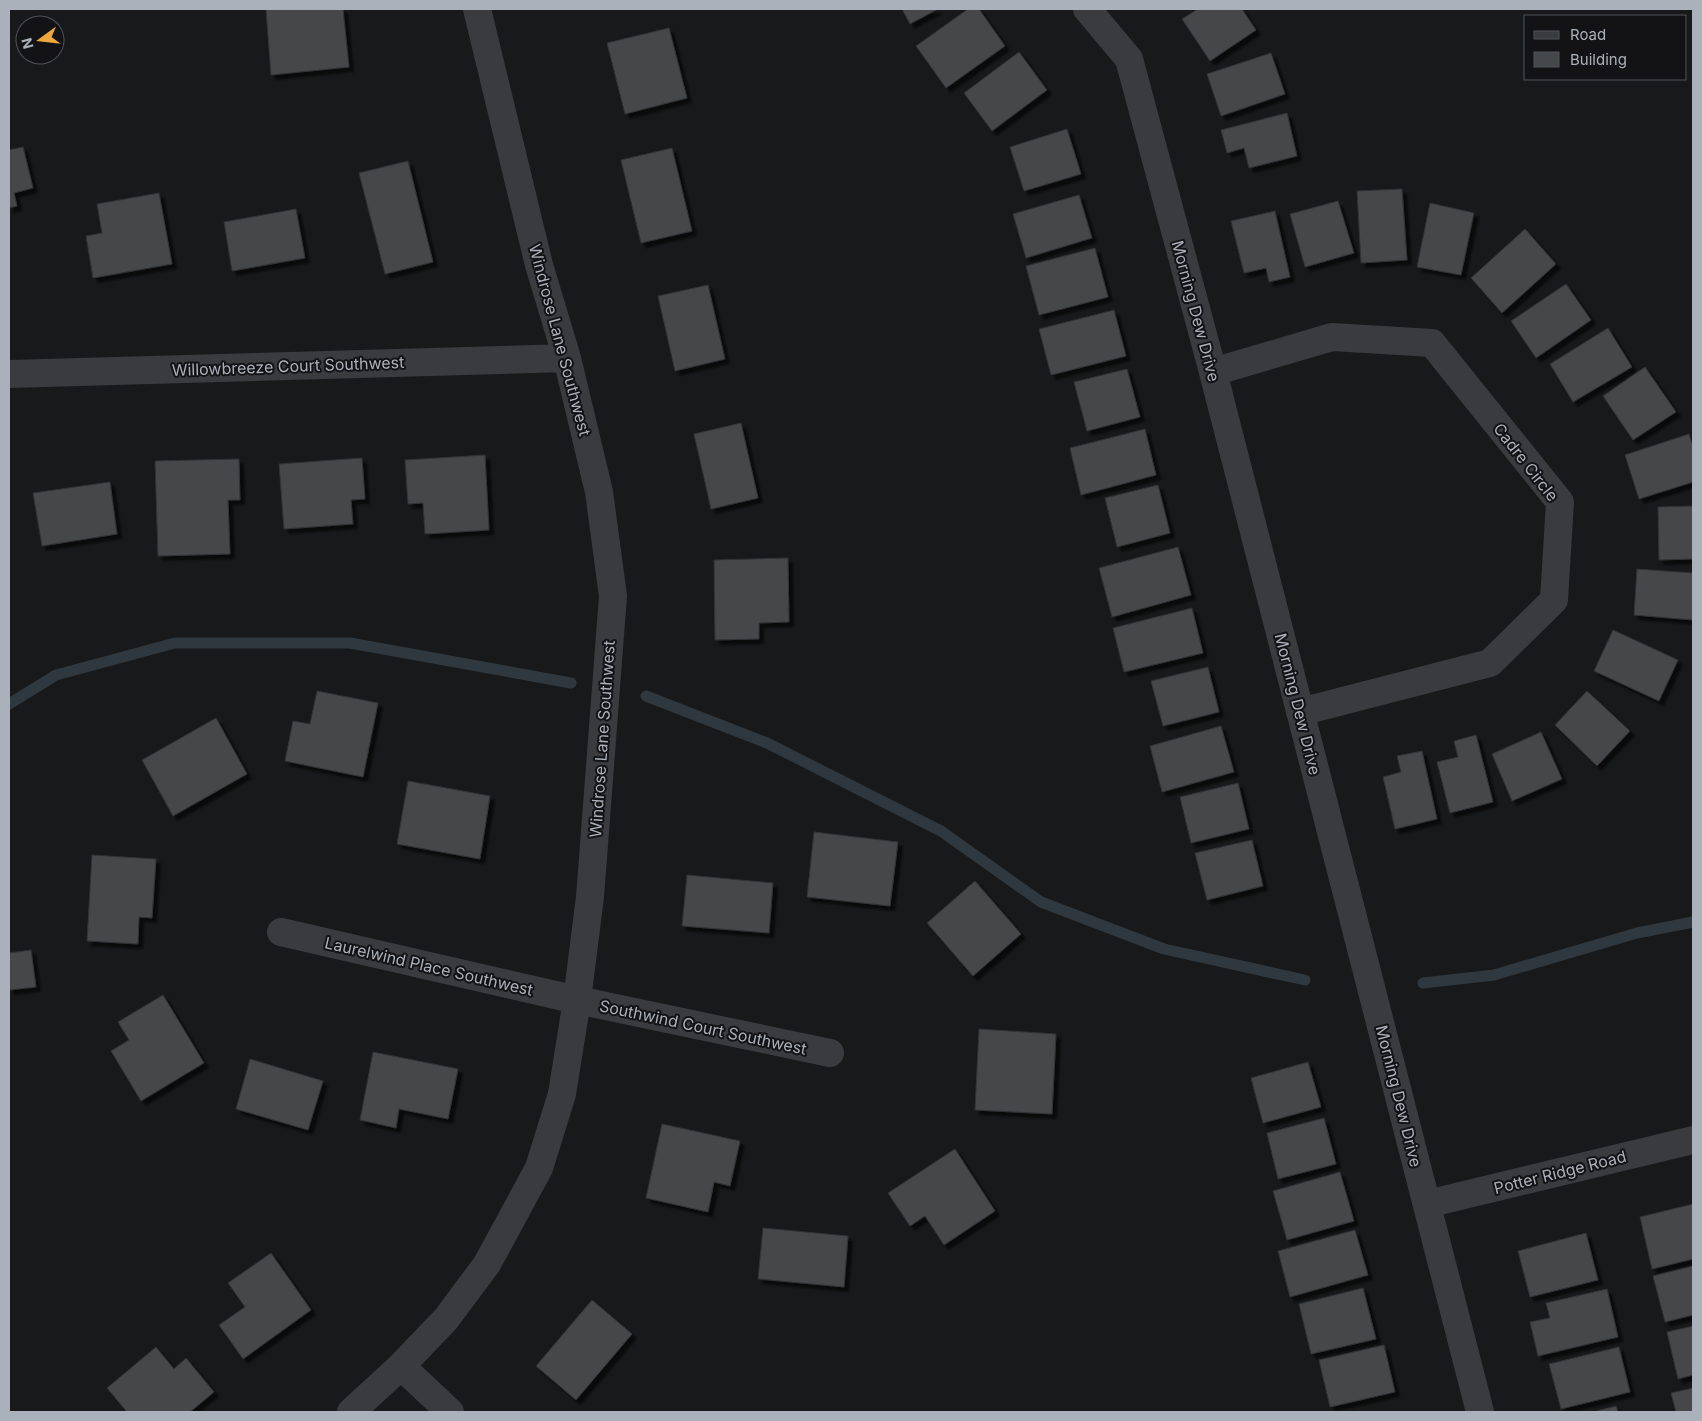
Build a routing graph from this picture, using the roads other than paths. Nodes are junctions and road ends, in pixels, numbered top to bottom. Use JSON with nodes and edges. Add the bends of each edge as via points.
{"nodes":[{"id":1,"x":478,"y":9,"type":"edge"},
{"id":2,"x":1087,"y":9,"type":"edge"},
{"id":3,"x":567,"y":358,"type":"junction"},
{"id":4,"x":1213,"y":372,"type":"junction"},
{"id":5,"x":9,"y":374,"type":"edge"},
{"id":6,"x":1300,"y":712,"type":"junction"},
{"id":7,"x":282,"y":932,"type":"dead end"},
{"id":8,"x":577,"y":1000,"type":"junction"},
{"id":9,"x":830,"y":1053,"type":"dead end"},
{"id":10,"x":1693,"y":1140,"type":"edge"},
{"id":11,"x":1427,"y":1204,"type":"junction"},
{"id":12,"x":401,"y":1366,"type":"junction"},
{"id":13,"x":351,"y":1412,"type":"edge"},
{"id":14,"x":450,"y":1412,"type":"edge"},
{"id":15,"x":1480,"y":1412,"type":"edge"}],
"edges":[{"from":1,"to":3,"type":"street","name":"Windrose Lane Southwest","via":[[539,265]]},
{"from":2,"to":4,"type":"street","name":"Morning Dew Drive","via":[[1129,59]]},
{"from":3,"to":5,"type":"street","name":"Willowbreeze Court Southwest"},
{"from":3,"to":8,"type":"street","name":"Windrose Lane Southwest","via":[[599,492],[613,596],[590,897]]},
{"from":4,"to":6,"type":"street","name":"Morning Dew Drive"},
{"from":4,"to":6,"type":"street","name":"Cadre Circle","via":[[1332,337],[1432,343],[1560,502],[1554,600],[1490,663]]},
{"from":6,"to":11,"type":"street","name":"Morning Dew Drive"},
{"from":7,"to":8,"type":"street","name":"Laurelwind Place Southwest"},
{"from":8,"to":9,"type":"street","name":"Southwind Court Southwest"},
{"from":8,"to":12,"type":"street","name":"Windrose Lane Southwest","via":[[562,1094],[539,1168],[487,1264],[446,1319]]},
{"from":10,"to":11,"type":"street","name":"Potter Ridge Road"},
{"from":11,"to":15,"type":"street","name":"Morning Dew Drive"},
{"from":12,"to":13,"type":"street","name":"Windrose Lane Southwest"},
{"from":12,"to":14,"type":"street"}]}
